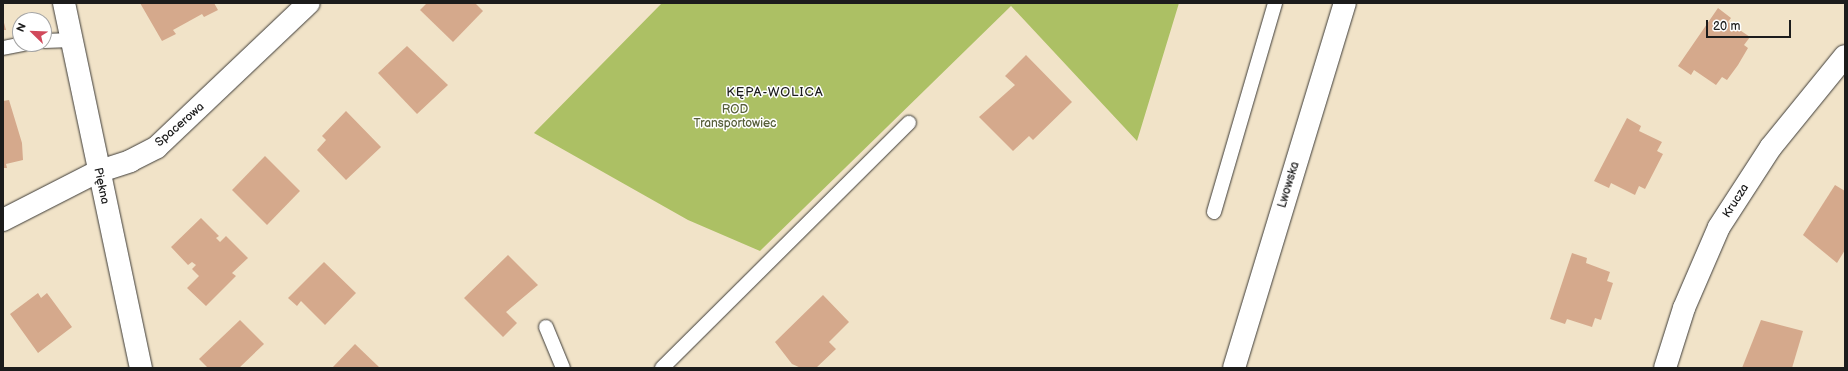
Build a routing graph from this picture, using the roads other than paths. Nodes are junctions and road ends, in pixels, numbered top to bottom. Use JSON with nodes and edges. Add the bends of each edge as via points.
{"nodes":[{"id":1,"x":64,"y":3,"type":"edge"},
{"id":2,"x":309,"y":3,"type":"edge"},
{"id":3,"x":1276,"y":3,"type":"edge"},
{"id":4,"x":1345,"y":3,"type":"edge"},
{"id":5,"x":72,"y":40,"type":"junction"},
{"id":6,"x":52,"y":41,"type":"edge"},
{"id":7,"x":1845,"y":56,"type":"edge"},
{"id":8,"x":908,"y":123,"type":"dead end"},
{"id":9,"x":98,"y":172,"type":"junction"},
{"id":10,"x":1214,"y":212,"type":"dead end"},
{"id":11,"x":3,"y":220,"type":"edge"},
{"id":12,"x":546,"y":327,"type":"dead end"},
{"id":13,"x":141,"y":368,"type":"edge"},
{"id":14,"x":563,"y":368,"type":"edge"},
{"id":15,"x":662,"y":368,"type":"edge"},
{"id":16,"x":1234,"y":368,"type":"edge"},
{"id":17,"x":1664,"y":368,"type":"edge"}],
"edges":[{"from":1,"to":5,"type":"street","name":"Piękna"},
{"from":2,"to":9,"type":"street","name":"Spacerowa","via":[[157,147],[130,161]]},
{"from":3,"to":10,"type":"lane"},
{"from":4,"to":16,"type":"street","name":"Lwowska"},
{"from":5,"to":6,"type":"lane"},
{"from":5,"to":9,"type":"street","name":"Piękna"},
{"from":7,"to":17,"type":"street","name":"Krucza","via":[[1771,147],[1720,227],[1684,308]]},
{"from":8,"to":15,"type":"lane"},
{"from":9,"to":11,"type":"street","name":"Spacerowa"},
{"from":9,"to":13,"type":"street","name":"Piękna"},
{"from":12,"to":14,"type":"lane"}]}
